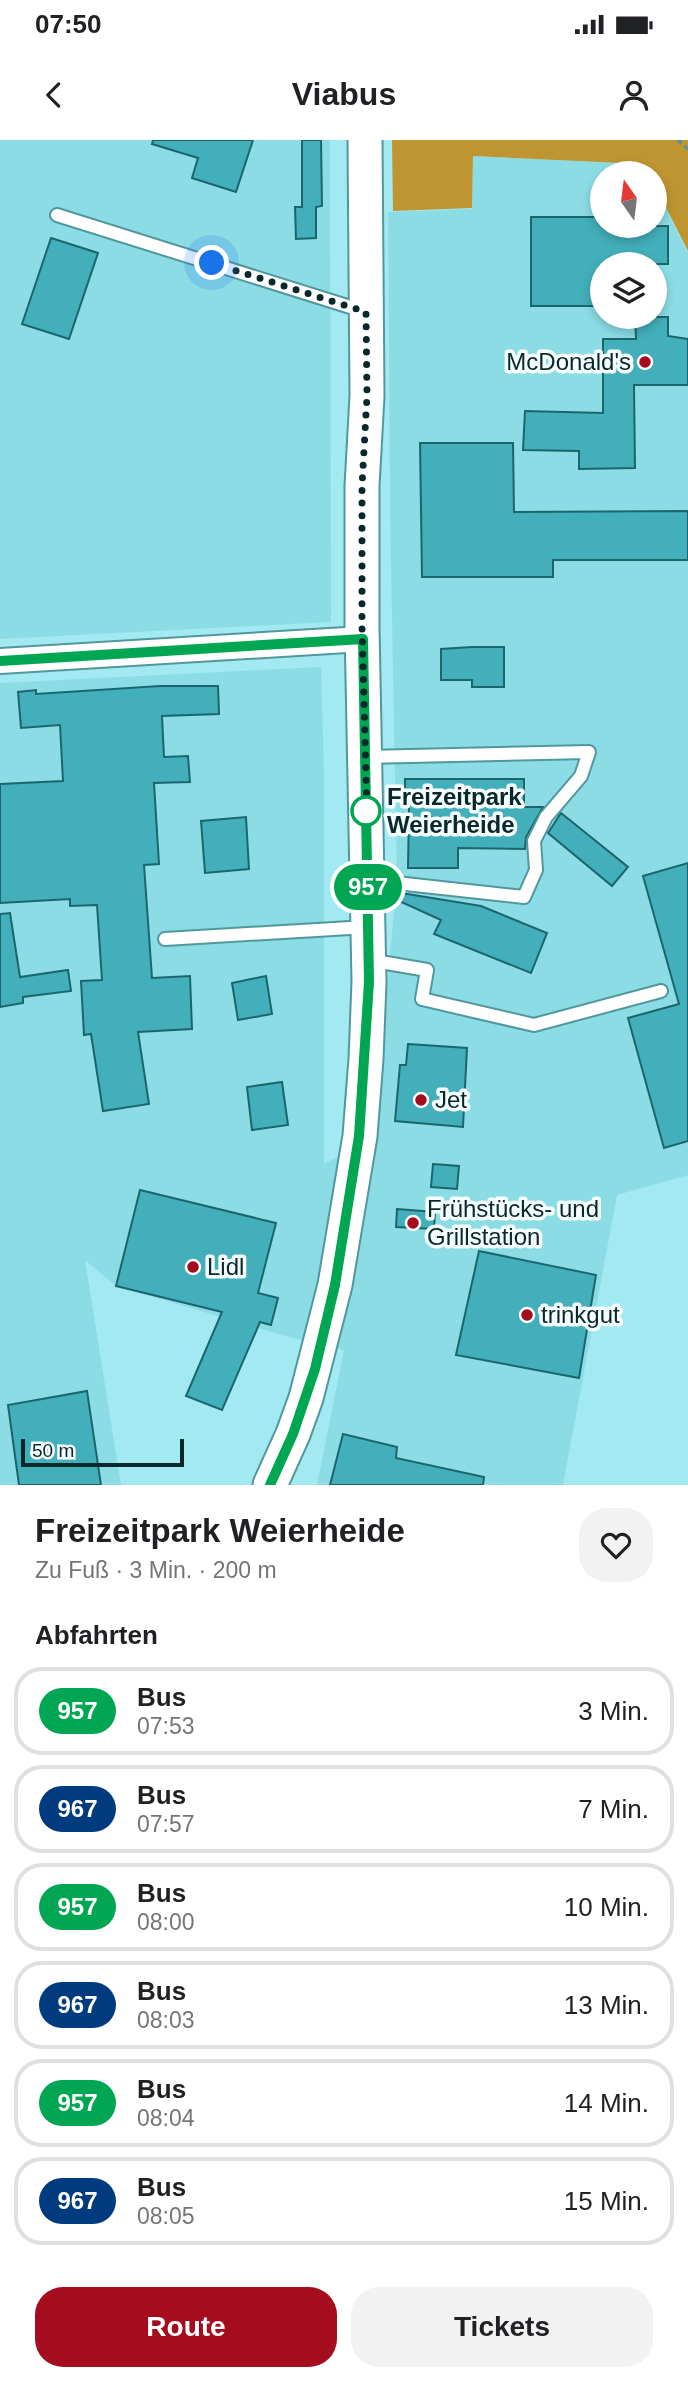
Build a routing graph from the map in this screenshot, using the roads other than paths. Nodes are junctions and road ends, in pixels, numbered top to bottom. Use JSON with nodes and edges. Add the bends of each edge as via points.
{"nodes":[{"id":1,"x":365,"y":140,"type":"edge"},
{"id":2,"x":57,"y":215,"type":"dead end"},
{"id":3,"x":366,"y":312,"type":"junction"},
{"id":4,"x":363,"y":639,"type":"junction"},
{"id":5,"x":0,"y":661,"type":"edge"},
{"id":6,"x":364,"y":757,"type":"junction"},
{"id":7,"x":368,"y":880,"type":"junction"},
{"id":8,"x":369,"y":927,"type":"junction"},
{"id":9,"x":165,"y":939,"type":"dead end"},
{"id":10,"x":369,"y":960,"type":"junction"},
{"id":11,"x":660,"y":991,"type":"dead end"},
{"id":12,"x":271,"y":1485,"type":"edge"}],
"edges":[{"from":1,"to":3,"type":"main road"},
{"from":2,"to":3,"type":"lane"},
{"from":3,"to":4,"type":"main road"},
{"from":4,"to":5,"type":"street"},
{"from":4,"to":6,"type":"main road"},
{"from":6,"to":7,"type":"main road"},
{"from":6,"to":7,"type":"lane","via":[[589,752],[581,776],[546,817],[534,841],[536,870],[524,897]]},
{"from":7,"to":8,"type":"main road"},
{"from":8,"to":9,"type":"lane"},
{"from":8,"to":10,"type":"main road"},
{"from":10,"to":11,"type":"lane","via":[[427,970],[422,999],[534,1025]]},
{"from":10,"to":12,"type":"main road","via":[[359,1136],[337,1274],[306,1398]]}]}
